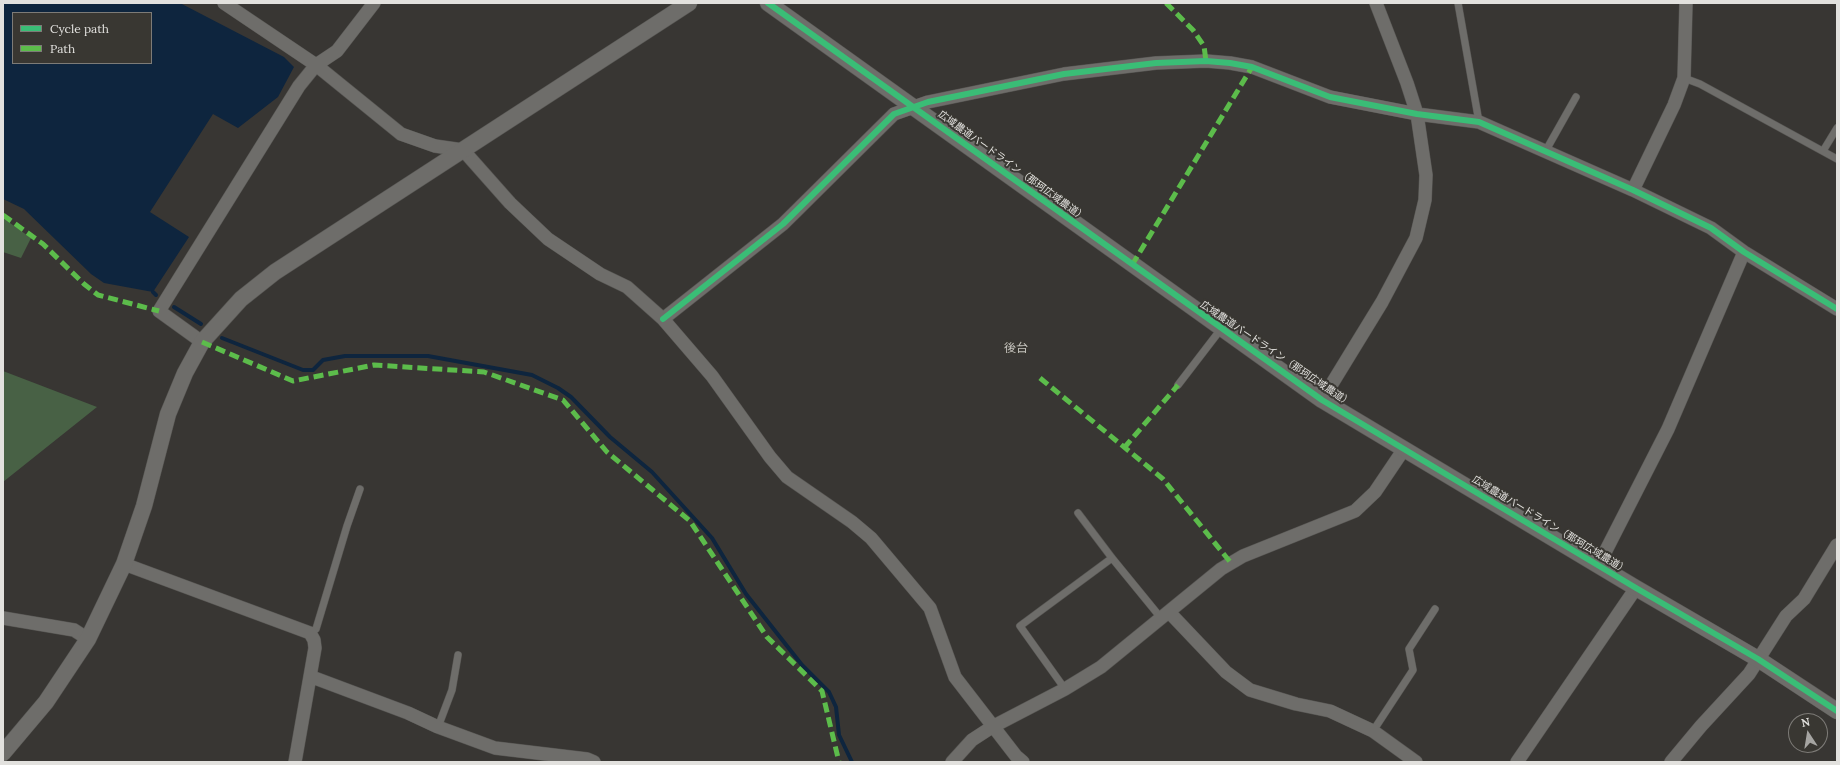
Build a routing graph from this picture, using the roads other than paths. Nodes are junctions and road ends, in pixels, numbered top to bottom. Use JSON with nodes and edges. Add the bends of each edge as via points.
{"nodes":[{"id":1,"x":224,"y":3,"type":"edge"},
{"id":2,"x":374,"y":3,"type":"edge"},
{"id":3,"x":689,"y":3,"type":"edge"},
{"id":4,"x":768,"y":3,"type":"edge"},
{"id":5,"x":1376,"y":3,"type":"edge"},
{"id":6,"x":1458,"y":3,"type":"edge"},
{"id":7,"x":1686,"y":3,"type":"edge"},
{"id":8,"x":316,"y":65,"type":"junction"},
{"id":9,"x":1684,"y":78,"type":"junction"},
{"id":10,"x":1576,"y":97,"type":"dead end"},
{"id":11,"x":914,"y":108,"type":"junction"},
{"id":12,"x":1417,"y":114,"type":"junction"},
{"id":13,"x":1479,"y":122,"type":"junction"},
{"id":14,"x":1837,"y":128,"type":"edge"},
{"id":15,"x":463,"y":150,"type":"junction"},
{"id":16,"x":1823,"y":151,"type":"junction"},
{"id":17,"x":1545,"y":152,"type":"junction"},
{"id":18,"x":1837,"y":159,"type":"edge"},
{"id":19,"x":1633,"y":190,"type":"junction"},
{"id":20,"x":1744,"y":252,"type":"junction"},
{"id":21,"x":1837,"y":309,"type":"edge"},
{"id":22,"x":663,"y":319,"type":"junction"},
{"id":23,"x":1221,"y":329,"type":"junction"},
{"id":24,"x":202,"y":342,"type":"junction"},
{"id":25,"x":1178,"y":385,"type":"dead end"},
{"id":26,"x":1322,"y":400,"type":"junction"},
{"id":27,"x":1404,"y":449,"type":"junction"},
{"id":28,"x":360,"y":489,"type":"dead end"},
{"id":29,"x":1078,"y":513,"type":"dead end"},
{"id":30,"x":1837,"y":545,"type":"edge"},
{"id":31,"x":1112,"y":558,"type":"junction"},
{"id":32,"x":124,"y":564,"type":"junction"},
{"id":33,"x":1598,"y":566,"type":"junction"},
{"id":34,"x":1636,"y":588,"type":"junction"},
{"id":35,"x":1434,"y":609,"type":"dead end"},
{"id":36,"x":1165,"y":615,"type":"junction"},
{"id":37,"x":4,"y":620,"type":"edge"},
{"id":38,"x":310,"y":633,"type":"junction"},
{"id":39,"x":88,"y":639,"type":"junction"},
{"id":40,"x":458,"y":655,"type":"dead end"},
{"id":41,"x":1758,"y":659,"type":"junction"},
{"id":42,"x":312,"y":677,"type":"junction"},
{"id":43,"x":1064,"y":689,"type":"junction"},
{"id":44,"x":1837,"y":711,"type":"edge"},
{"id":45,"x":438,"y":727,"type":"junction"},
{"id":46,"x":992,"y":727,"type":"junction"},
{"id":47,"x":1373,"y":731,"type":"junction"},
{"id":48,"x":3,"y":753,"type":"edge"},
{"id":49,"x":549,"y":758,"type":"edge"},
{"id":50,"x":589,"y":761,"type":"edge"},
{"id":51,"x":295,"y":762,"type":"edge"},
{"id":52,"x":952,"y":762,"type":"edge"},
{"id":53,"x":1023,"y":762,"type":"edge"},
{"id":54,"x":1416,"y":762,"type":"edge"},
{"id":55,"x":1517,"y":762,"type":"edge"},
{"id":56,"x":1671,"y":762,"type":"edge"}],
"edges":[{"from":1,"to":8,"type":"street"},
{"from":2,"to":8,"type":"street","via":[[336,51]]},
{"from":3,"to":15,"type":"street"},
{"from":4,"to":11,"type":"street","name":"広域農道バードライン（那珂広域農道）"},
{"from":5,"to":12,"type":"street"},
{"from":6,"to":13,"type":"lane"},
{"from":7,"to":9,"type":"street"},
{"from":8,"to":15,"type":"street","via":[[402,134],[435,146]]},
{"from":8,"to":24,"type":"street","via":[[299,86],[159,311]]},
{"from":9,"to":16,"type":"lane","via":[[1700,84]]},
{"from":9,"to":19,"type":"street","via":[[1674,105]]},
{"from":10,"to":17,"type":"lane"},
{"from":11,"to":12,"type":"street","via":[[928,102],[1064,74],[1156,63],[1206,61],[1252,67],[1330,97]]},
{"from":11,"to":22,"type":"street","via":[[894,114],[783,224]]},
{"from":11,"to":23,"type":"street","name":"広域農道バードライン（那珂広域農道）"},
{"from":12,"to":13,"type":"street"},
{"from":12,"to":26,"type":"street","via":[[1426,175],[1425,200],[1416,238],[1382,302]]},
{"from":13,"to":17,"type":"street"},
{"from":14,"to":16,"type":"lane"},
{"from":15,"to":22,"type":"street","via":[[510,203],[548,239],[600,274],[627,287]]},
{"from":15,"to":24,"type":"street","via":[[275,272],[241,299]]},
{"from":16,"to":18,"type":"lane"},
{"from":17,"to":19,"type":"street"},
{"from":19,"to":20,"type":"street","via":[[1711,228]]},
{"from":20,"to":21,"type":"street"},
{"from":20,"to":33,"type":"street","via":[[1668,429]]},
{"from":22,"to":46,"type":"street","via":[[712,376],[787,477],[871,538],[930,608],[955,677]]},
{"from":23,"to":25,"type":"lane"},
{"from":23,"to":26,"type":"street","name":"広域農道バードライン（那珂広域農道）"},
{"from":24,"to":32,"type":"street","via":[[185,373],[168,414],[144,506]]},
{"from":26,"to":27,"type":"street","name":"広域農道バードライン（那珂広域農道）"},
{"from":27,"to":33,"type":"street","name":"広域農道バードライン（那珂広域農道）"},
{"from":27,"to":36,"type":"street","via":[[1375,492],[1356,511],[1243,556],[1221,569]]},
{"from":28,"to":38,"type":"lane","via":[[316,629]]},
{"from":29,"to":31,"type":"lane"},
{"from":30,"to":41,"type":"street","via":[[1804,599],[1786,616]]},
{"from":31,"to":36,"type":"lane"},
{"from":31,"to":43,"type":"lane","via":[[1020,626]]},
{"from":32,"to":38,"type":"street"},
{"from":32,"to":39,"type":"street"},
{"from":33,"to":34,"type":"street","name":"広域農道バードライン（那珂広域農道）"},
{"from":34,"to":41,"type":"street","name":"広域農道バードライン（那珂広域農道）"},
{"from":34,"to":55,"type":"street"},
{"from":35,"to":47,"type":"lane","via":[[1409,649],[1413,670]]},
{"from":36,"to":43,"type":"street","via":[[1101,667]]},
{"from":36,"to":47,"type":"street","via":[[1226,672],[1250,690],[1330,711]]},
{"from":37,"to":39,"type":"street","via":[[74,630]]},
{"from":38,"to":42,"type":"street","via":[[315,648]]},
{"from":39,"to":48,"type":"street","via":[[46,702]]},
{"from":40,"to":45,"type":"lane","via":[[452,690]]},
{"from":41,"to":44,"type":"street","name":"広域農道バードライン（那珂広域農道）"},
{"from":41,"to":56,"type":"street","via":[[1749,674]]},
{"from":42,"to":45,"type":"street"},
{"from":42,"to":51,"type":"street"},
{"from":43,"to":46,"type":"street"},
{"from":45,"to":49,"type":"street","via":[[495,748]]},
{"from":46,"to":52,"type":"street","via":[[972,740]]},
{"from":46,"to":53,"type":"street"},
{"from":47,"to":54,"type":"street"},
{"from":49,"to":50,"type":"street"}]}
